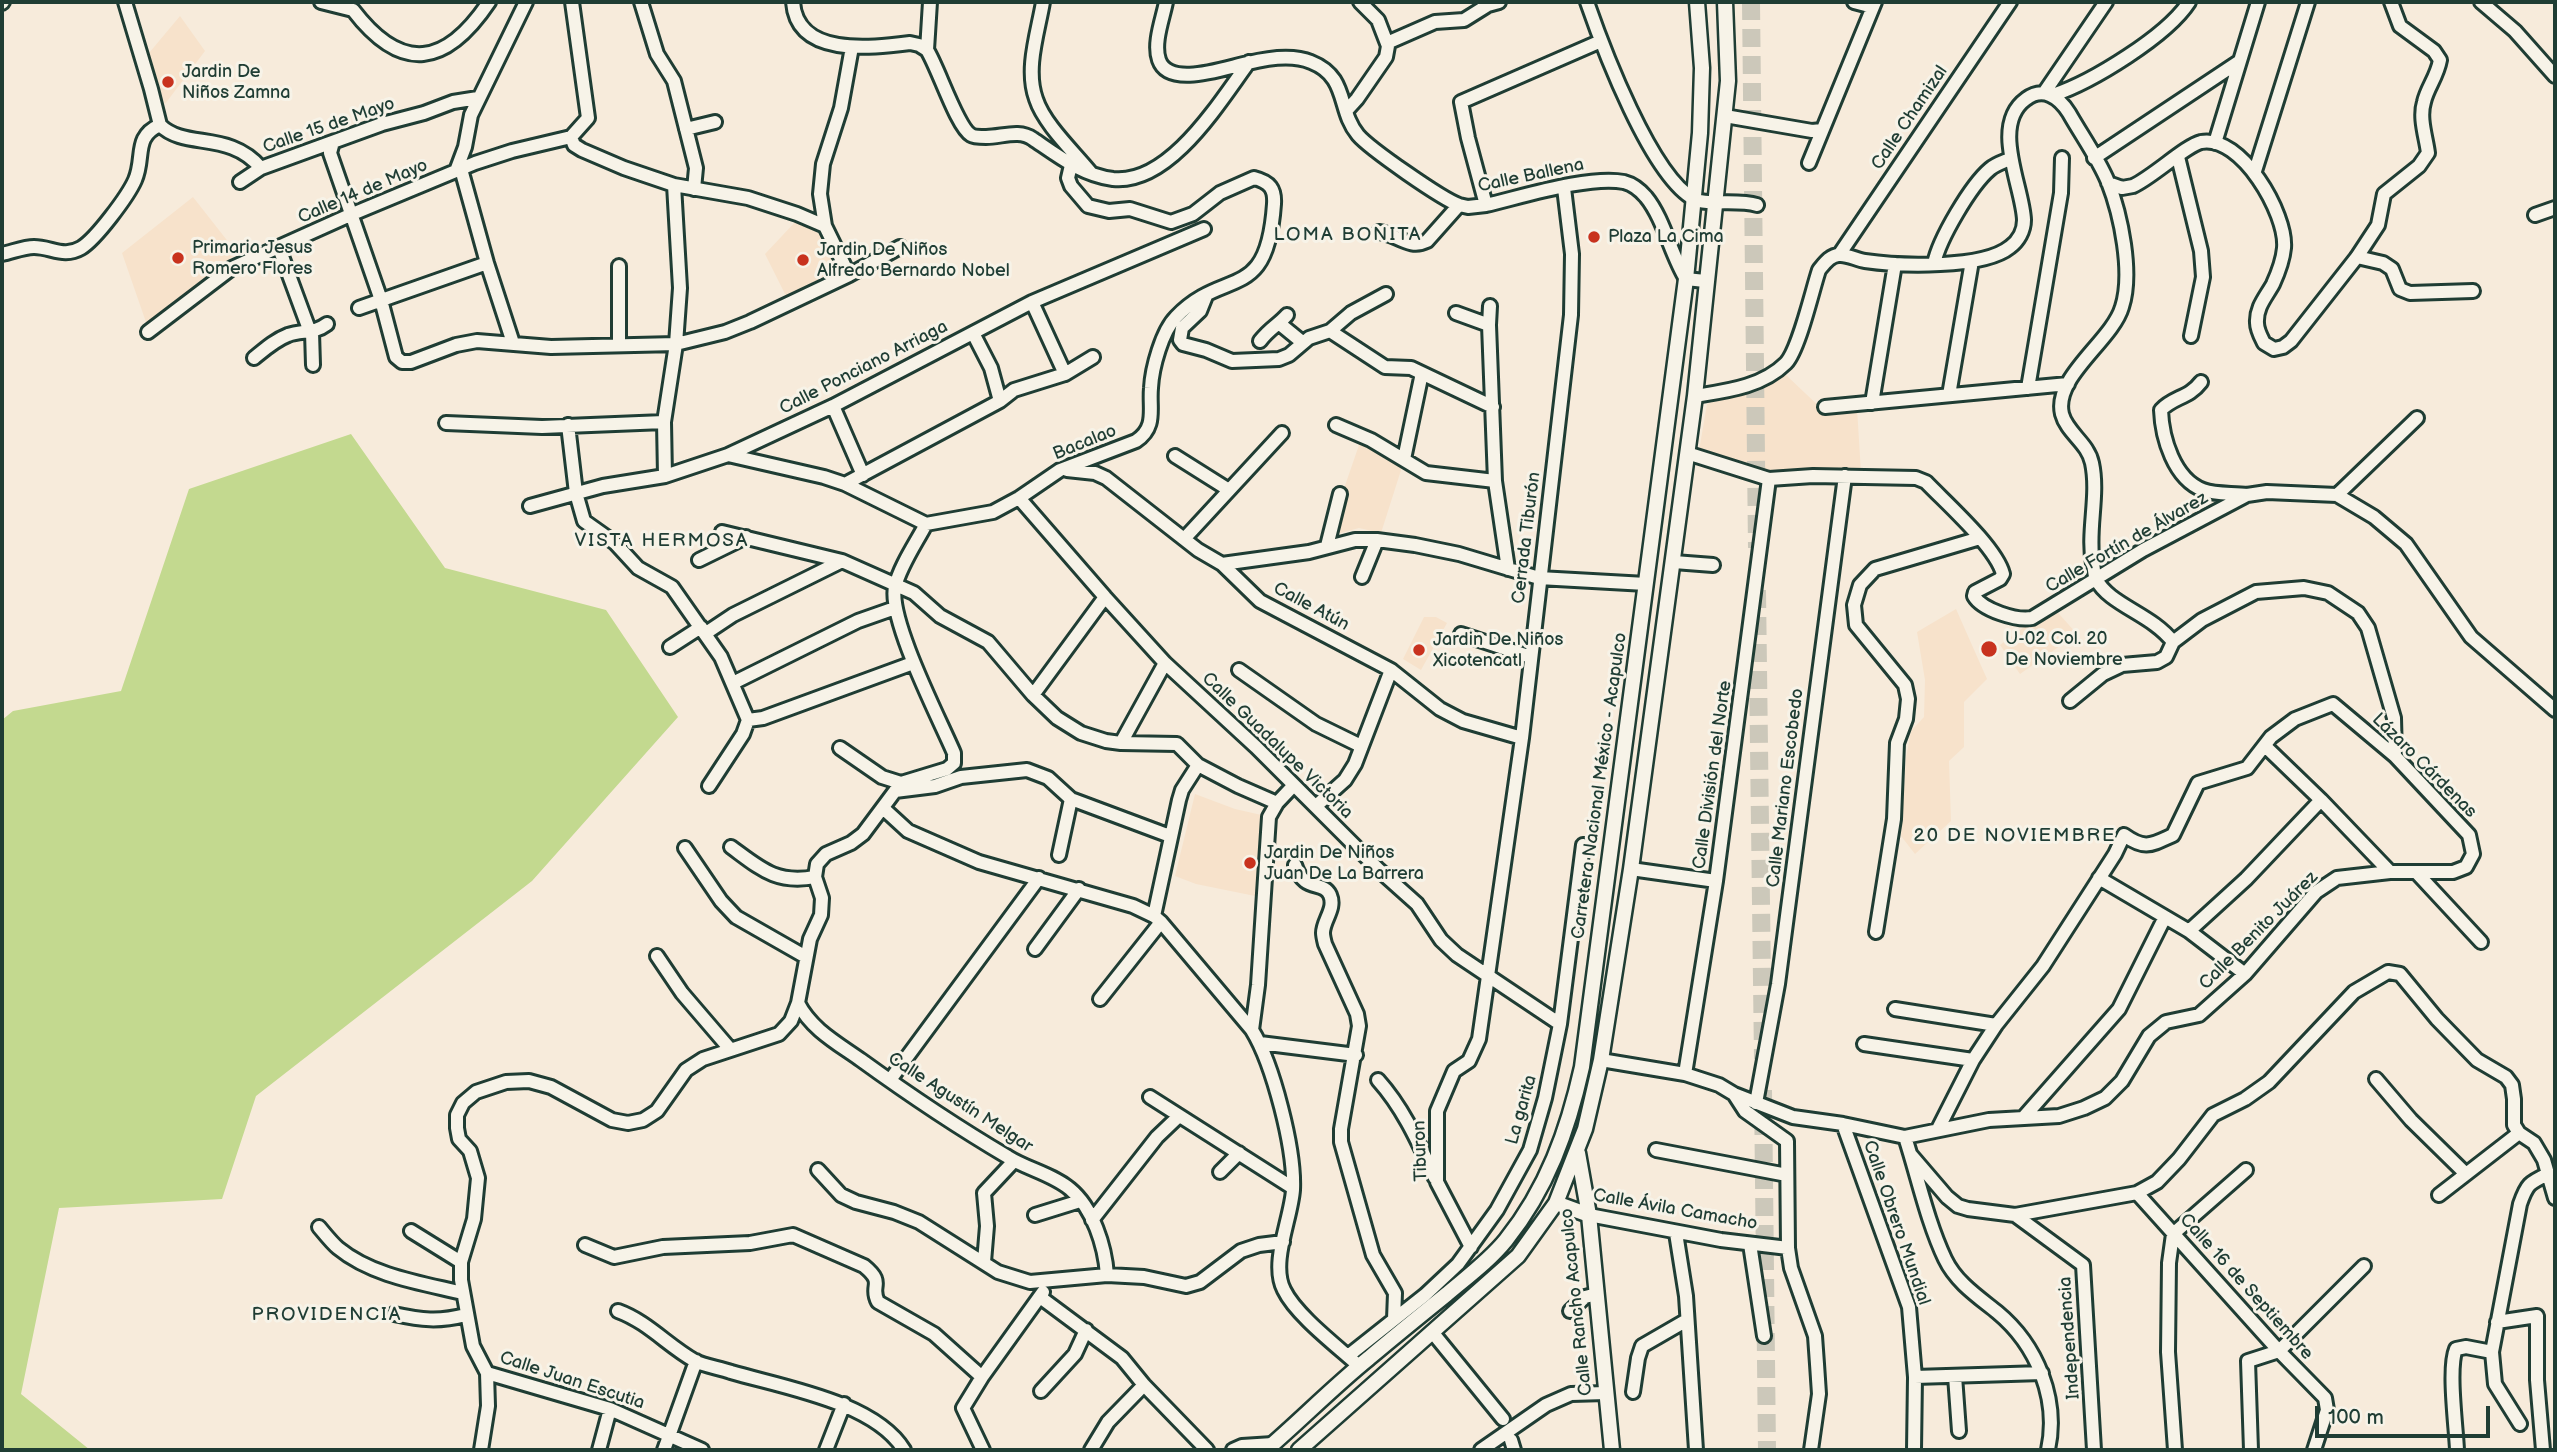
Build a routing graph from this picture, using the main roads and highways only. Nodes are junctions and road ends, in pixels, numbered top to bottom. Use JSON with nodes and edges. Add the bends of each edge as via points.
{"nodes":[{"id":1,"x":1696,"y":2,"type":"edge"},
{"id":2,"x":1725,"y":2,"type":"edge"},
{"id":3,"x":1577,"y":1151,"type":"junction"},
{"id":4,"x":1556,"y":1203,"type":"junction"},
{"id":5,"x":1589,"y":1215,"type":"junction"},
{"id":6,"x":1270,"y":1447,"type":"edge"},
{"id":7,"x":1299,"y":1450,"type":"edge"},
{"id":8,"x":1612,"y":1450,"type":"edge"}],
"edges":[{"from":1,"to":6,"type":"main road","name":"Carretera Nacional México - Acapulco","via":[[1702,68],[1700,133],[1686,279],[1582,1067],[1563,1138],[1534,1200],[1505,1241],[1480,1266],[1354,1361]]},
{"from":2,"to":3,"type":"main road","via":[[1725,116],[1674,562],[1601,1060]]},
{"from":3,"to":4,"type":"main road"},
{"from":3,"to":5,"type":"main road","name":"Calle Rancho Acapulco"},
{"from":4,"to":5,"type":"main road","name":"Calle Ávila Camacho"},
{"from":4,"to":7,"type":"main road","via":[[1518,1256]]},
{"from":5,"to":8,"type":"main road","name":"Calle Rancho Acapulco"}]}
